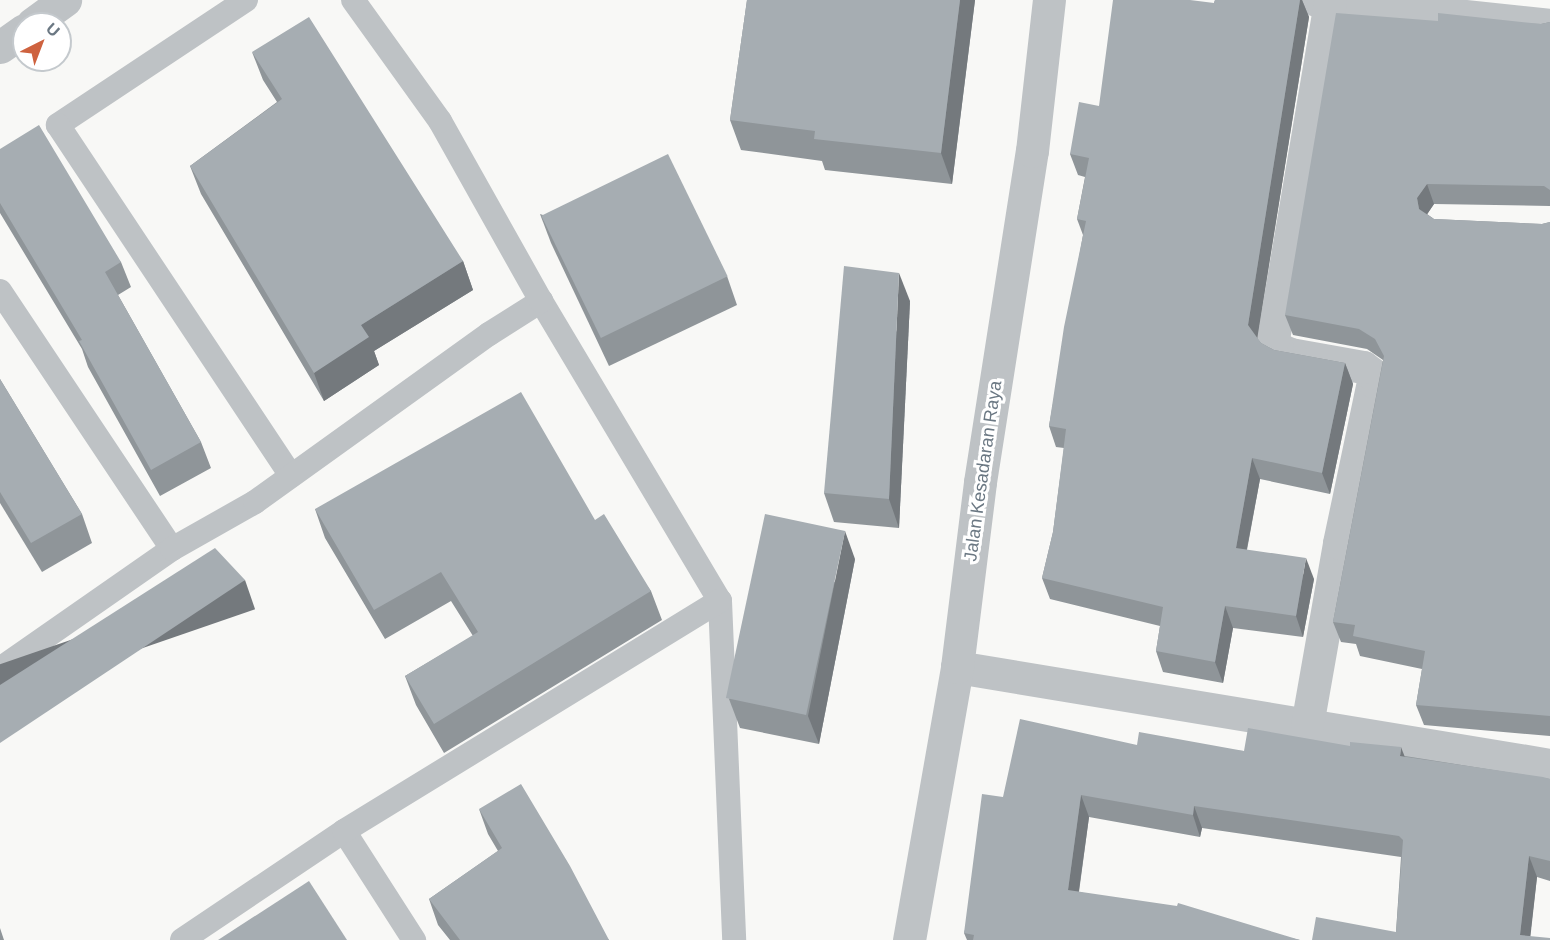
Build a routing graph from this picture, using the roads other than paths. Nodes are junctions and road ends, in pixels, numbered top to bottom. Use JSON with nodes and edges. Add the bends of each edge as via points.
{"nodes":[{"id":1,"x":65,"y":0,"type":"edge"},
{"id":2,"x":246,"y":0,"type":"edge"},
{"id":3,"x":353,"y":0,"type":"edge"},
{"id":4,"x":1049,"y":0,"type":"edge"},
{"id":5,"x":1323,"y":1,"type":"edge"},
{"id":6,"x":48,"y":12,"type":"edge"},
{"id":7,"x":1550,"y":25,"type":"edge"},
{"id":8,"x":0,"y":291,"type":"edge"},
{"id":9,"x":542,"y":302,"type":"junction"},
{"id":10,"x":291,"y":476,"type":"junction"},
{"id":11,"x":172,"y":549,"type":"junction"},
{"id":12,"x":720,"y":601,"type":"junction"},
{"id":13,"x":957,"y":667,"type":"junction"},
{"id":14,"x":0,"y":669,"type":"edge"},
{"id":15,"x":1307,"y":725,"type":"junction"},
{"id":16,"x":1550,"y":765,"type":"edge"},
{"id":17,"x":344,"y":831,"type":"junction"},
{"id":18,"x":182,"y":940,"type":"edge"},
{"id":19,"x":414,"y":940,"type":"edge"},
{"id":20,"x":734,"y":940,"type":"edge"},
{"id":21,"x":909,"y":940,"type":"edge"}],
"edges":[{"from":1,"to":6,"type":"street"},
{"from":2,"to":10,"type":"lane","via":[[48,131]]},
{"from":3,"to":9,"type":"lane","via":[[440,121]]},
{"from":4,"to":13,"type":"street","name":"Jalan Kesadaran Raya","via":[[1032,151],[980,482]]},
{"from":5,"to":7,"type":"street"},
{"from":5,"to":15,"type":"street","via":[[1273,339],[1276,348],[1290,354],[1363,367],[1373,381]]},
{"from":8,"to":11,"type":"lane"},
{"from":9,"to":10,"type":"lane","via":[[489,334]]},
{"from":9,"to":12,"type":"lane"},
{"from":10,"to":11,"type":"lane","via":[[255,502]]},
{"from":11,"to":14,"type":"lane"},
{"from":12,"to":17,"type":"lane"},
{"from":12,"to":20,"type":"lane"},
{"from":13,"to":15,"type":"street"},
{"from":13,"to":21,"type":"street","name":"Jalan Kesadaran Raya"},
{"from":15,"to":16,"type":"street"},
{"from":17,"to":18,"type":"lane"},
{"from":17,"to":19,"type":"lane"}]}
